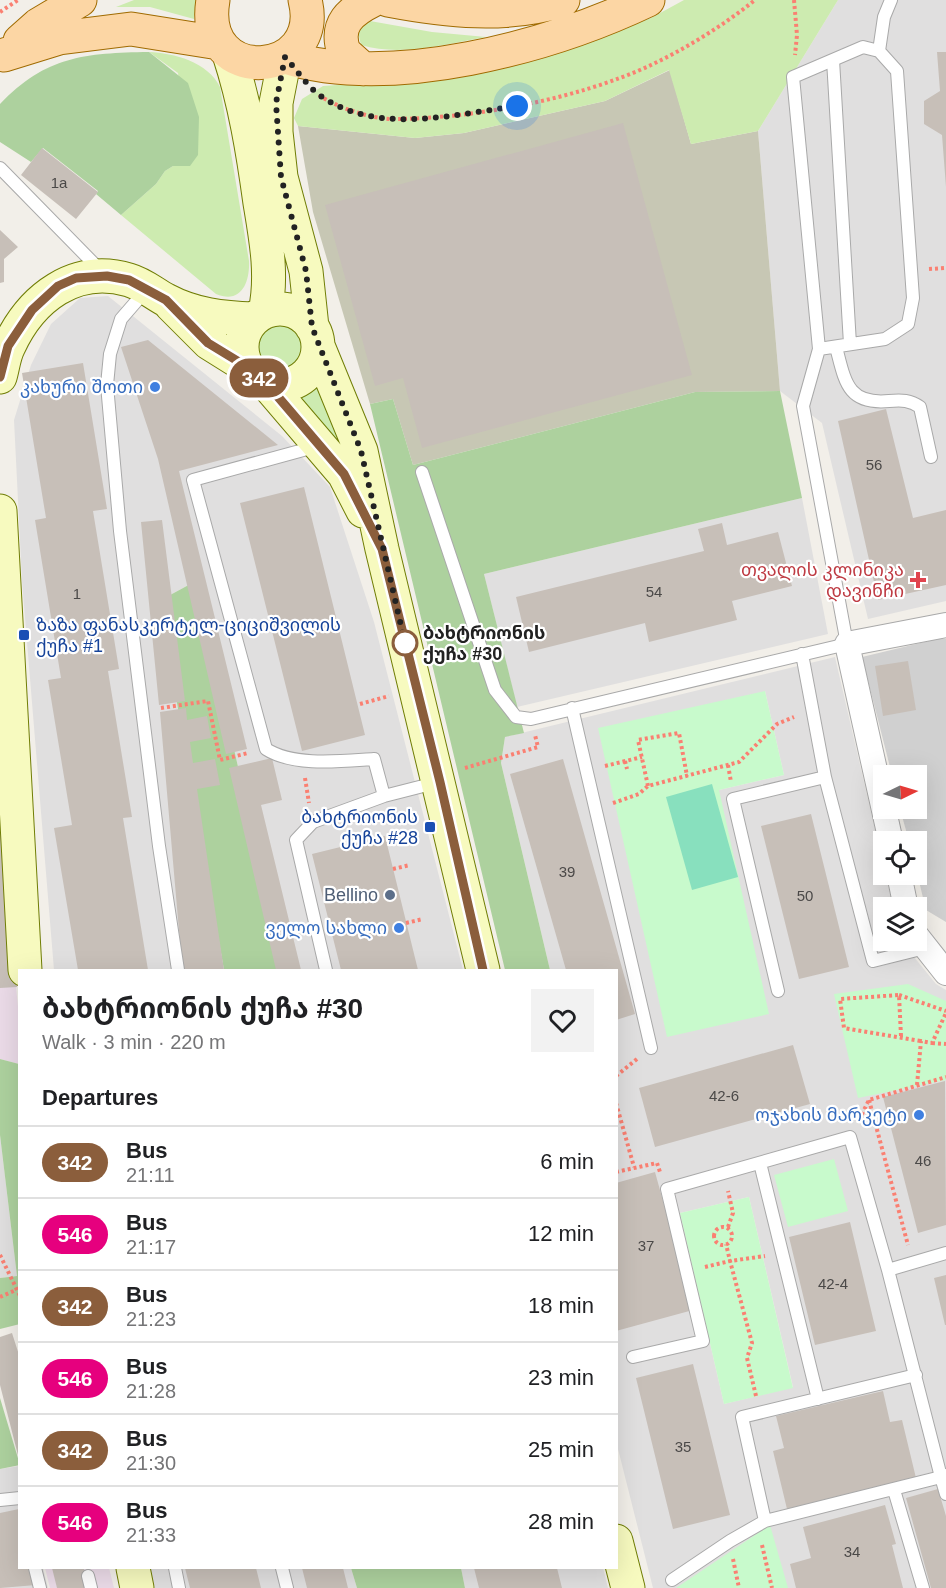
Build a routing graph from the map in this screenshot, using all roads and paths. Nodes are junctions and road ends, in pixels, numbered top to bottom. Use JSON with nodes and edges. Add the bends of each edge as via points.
{"nodes":[{"id":1,"x":19,"y":0,"type":"edge"},
{"id":2,"x":80,"y":0,"type":"edge"},
{"id":3,"x":213,"y":0,"type":"edge"},
{"id":4,"x":305,"y":0,"type":"edge"},
{"id":5,"x":374,"y":0,"type":"edge"},
{"id":6,"x":388,"y":0,"type":"edge"},
{"id":7,"x":563,"y":0,"type":"edge"},
{"id":8,"x":648,"y":0,"type":"edge"},
{"id":9,"x":755,"y":0,"type":"edge"},
{"id":10,"x":795,"y":0,"type":"edge"},
{"id":11,"x":891,"y":0,"type":"edge"},
{"id":12,"x":0,"y":12,"type":"edge"},
{"id":13,"x":224,"y":49,"type":"junction"},
{"id":14,"x":879,"y":51,"type":"junction"},
{"id":15,"x":2,"y":57,"type":"edge"},
{"id":16,"x":285,"y":57,"type":"junction"},
{"id":17,"x":833,"y":60,"type":"junction"},
{"id":18,"x":363,"y":69,"type":"junction"},
{"id":19,"x":793,"y":77,"type":"junction"},
{"id":20,"x":0,"y":168,"type":"edge"},
{"id":21,"x":107,"y":276,"type":"junction"},
{"id":22,"x":157,"y":294,"type":"junction"},
{"id":23,"x":260,"y":315,"type":"junction"},
{"id":24,"x":315,"y":336,"type":"junction"},
{"id":25,"x":850,"y":344,"type":"junction"},
{"id":26,"x":836,"y":346,"type":"junction"},
{"id":27,"x":819,"y":349,"type":"junction"},
{"id":28,"x":258,"y":376,"type":"junction"},
{"id":29,"x":0,"y":377,"type":"edge"},
{"id":30,"x":321,"y":446,"type":"junction"},
{"id":31,"x":931,"y":457,"type":"dead end"},
{"id":32,"x":422,"y":472,"type":"dead end"},
{"id":33,"x":0,"y":511,"type":"edge"},
{"id":34,"x":382,"y":549,"type":"junction"},
{"id":35,"x":946,"y":625,"type":"edge"},
{"id":36,"x":846,"y":644,"type":"junction"},
{"id":37,"x":802,"y":654,"type":"junction"},
{"id":38,"x":390,"y":696,"type":"dead end"},
{"id":39,"x":360,"y":704,"type":"dead end"},
{"id":40,"x":179,"y":705,"type":"dead end"},
{"id":41,"x":572,"y":708,"type":"junction"},
{"id":42,"x":813,"y":710,"type":"junction"},
{"id":43,"x":538,"y":747,"type":"dead end"},
{"id":44,"x":266,"y":748,"type":"junction"},
{"id":45,"x":642,"y":757,"type":"junction"},
{"id":46,"x":302,"y":759,"type":"junction"},
{"id":47,"x":625,"y":761,"type":"junction"},
{"id":48,"x":627,"y":769,"type":"dead end"},
{"id":49,"x":587,"y":771,"type":"junction"},
{"id":50,"x":450,"y":776,"type":"junction"},
{"id":51,"x":687,"y":776,"type":"junction"},
{"id":52,"x":825,"y":777,"type":"junction"},
{"id":53,"x":648,"y":786,"type":"junction"},
{"id":54,"x":384,"y":796,"type":"junction"},
{"id":55,"x":596,"y":809,"type":"junction"},
{"id":56,"x":313,"y":822,"type":"junction"},
{"id":57,"x":888,"y":831,"type":"edge"},
{"id":58,"x":410,"y":865,"type":"dead end"},
{"id":59,"x":393,"y":869,"type":"dead end"},
{"id":60,"x":423,"y":919,"type":"dead end"},
{"id":61,"x":406,"y":923,"type":"dead end"},
{"id":62,"x":927,"y":949,"type":"edge"},
{"id":63,"x":898,"y":951,"type":"edge"},
{"id":64,"x":25,"y":969,"type":"edge"},
{"id":65,"x":178,"y":969,"type":"edge"},
{"id":66,"x":326,"y":969,"type":"edge"},
{"id":67,"x":483,"y":969,"type":"edge"},
{"id":68,"x":946,"y":973,"type":"edge"},
{"id":69,"x":778,"y":991,"type":"dead end"},
{"id":70,"x":898,"y":995,"type":"junction"},
{"id":71,"x":946,"y":1012,"type":"edge"},
{"id":72,"x":901,"y":1036,"type":"junction"},
{"id":73,"x":921,"y":1041,"type":"junction"},
{"id":74,"x":932,"y":1043,"type":"junction"},
{"id":75,"x":946,"y":1044,"type":"edge"},
{"id":76,"x":651,"y":1048,"type":"joint"},
{"id":77,"x":618,"y":1074,"type":"edge"},
{"id":78,"x":946,"y":1077,"type":"edge"},
{"id":79,"x":917,"y":1085,"type":"junction"},
{"id":80,"x":869,"y":1100,"type":"junction"},
{"id":81,"x":618,"y":1110,"type":"edge"},
{"id":82,"x":850,"y":1137,"type":"junction"},
{"id":83,"x":760,"y":1163,"type":"junction"},
{"id":84,"x":634,"y":1167,"type":"junction"},
{"id":85,"x":618,"y":1171,"type":"edge"},
{"id":86,"x":724,"y":1173,"type":"junction"},
{"id":87,"x":667,"y":1189,"type":"junction"},
{"id":88,"x":728,"y":1227,"type":"junction"},
{"id":89,"x":916,"y":1243,"type":"dead end"},
{"id":90,"x":726,"y":1244,"type":"junction"},
{"id":91,"x":946,"y":1253,"type":"edge"},
{"id":92,"x":0,"y":1255,"type":"edge"},
{"id":93,"x":784,"y":1256,"type":"junction"},
{"id":94,"x":730,"y":1261,"type":"junction"},
{"id":95,"x":888,"y":1270,"type":"junction"},
{"id":96,"x":687,"y":1271,"type":"junction"},
{"id":97,"x":16,"y":1290,"type":"junction"},
{"id":98,"x":18,"y":1293,"type":"edge"},
{"id":99,"x":0,"y":1297,"type":"edge"},
{"id":100,"x":633,"y":1357,"type":"dead end"},
{"id":101,"x":916,"y":1375,"type":"junction"},
{"id":102,"x":818,"y":1399,"type":"junction"},
{"id":103,"x":760,"y":1413,"type":"junction"},
{"id":104,"x":944,"y":1476,"type":"edge"},
{"id":105,"x":894,"y":1490,"type":"junction"},
{"id":106,"x":946,"y":1494,"type":"edge"},
{"id":107,"x":18,"y":1498,"type":"edge"},
{"id":108,"x":0,"y":1500,"type":"edge"},
{"id":109,"x":762,"y":1522,"type":"junction"},
{"id":110,"x":730,"y":1541,"type":"junction"},
{"id":111,"x":618,"y":1549,"type":"edge"},
{"id":112,"x":35,"y":1569,"type":"edge"},
{"id":113,"x":133,"y":1569,"type":"edge"},
{"id":114,"x":175,"y":1569,"type":"edge"},
{"id":115,"x":282,"y":1569,"type":"edge"},
{"id":116,"x":672,"y":1580,"type":"dead end"},
{"id":117,"x":40,"y":1588,"type":"edge"},
{"id":118,"x":137,"y":1588,"type":"edge"},
{"id":119,"x":179,"y":1588,"type":"edge"},
{"id":120,"x":287,"y":1588,"type":"edge"},
{"id":121,"x":628,"y":1588,"type":"edge"},
{"id":122,"x":739,"y":1588,"type":"edge"},
{"id":123,"x":772,"y":1588,"type":"edge"},
{"id":124,"x":923,"y":1588,"type":"edge"}],
"edges":[{"from":1,"to":12,"type":"path"},
{"from":2,"to":15,"type":"main road","via":[[38,25]]},
{"from":3,"to":13,"type":"main road","via":[[212,29]]},
{"from":4,"to":16,"type":"main road","via":[[307,23],[303,35]]},
{"from":5,"to":18,"type":"main road","via":[[354,9],[341,28],[344,52]]},
{"from":6,"to":7,"type":"main road","via":[[482,13]]},
{"from":8,"to":18,"type":"main road","via":[[566,33],[485,54],[406,67]]},
{"from":9,"to":16,"type":"path","via":[[730,20],[650,66],[540,103],[447,115],[390,120],[343,108],[318,94]]},
{"from":10,"to":19,"type":"path"},
{"from":11,"to":14,"type":"lane"},
{"from":13,"to":15,"type":"main road","via":[[131,29],[59,38]]},
{"from":13,"to":16,"type":"main road","via":[[256,64]]},
{"from":13,"to":23,"type":"street","via":[[249,129],[267,245],[270,292]]},
{"from":14,"to":17,"type":"lane","via":[[863,47]]},
{"from":14,"to":25,"type":"lane","via":[[897,71],[913,298],[908,324],[885,339]]},
{"from":16,"to":18,"type":"main road","via":[[325,67]]},
{"from":16,"to":24,"type":"street","via":[[276,103],[276,132],[281,177],[306,271]]},
{"from":17,"to":19,"type":"lane"},
{"from":17,"to":25,"type":"lane"},
{"from":19,"to":27,"type":"lane"},
{"from":20,"to":21,"type":"lane"},
{"from":21,"to":22,"type":"street","via":[[129,280]]},
{"from":21,"to":29,"type":"street","via":[[76,278],[58,286],[32,310],[8,346]]},
{"from":22,"to":23,"type":"street","via":[[198,313],[224,318]]},
{"from":22,"to":28,"type":"street","via":[[208,343]]},
{"from":22,"to":65,"type":"lane","via":[[121,319],[110,354],[107,385],[123,553]]},
{"from":23,"to":24,"type":"street","via":[[287,309],[305,319]]},
{"from":23,"to":28,"type":"street","via":[[243,337],[244,358]]},
{"from":24,"to":28,"type":"street","via":[[313,366],[306,375],[287,385]]},
{"from":24,"to":34,"type":"street","via":[[361,451]]},
{"from":25,"to":26,"type":"lane"},
{"from":26,"to":27,"type":"lane"},
{"from":26,"to":31,"type":"lane","via":[[845,381],[858,398],[873,403],[904,400],[920,407]]},
{"from":27,"to":36,"type":"lane","via":[[803,406]]},
{"from":28,"to":30,"type":"street"},
{"from":30,"to":34,"type":"street","via":[[344,474]]},
{"from":30,"to":44,"type":"lane","via":[[193,480]]},
{"from":32,"to":41,"type":"lane","via":[[495,690],[516,717],[531,719]]},
{"from":33,"to":64,"type":"street"},
{"from":34,"to":50,"type":"street"},
{"from":35,"to":36,"type":"street"},
{"from":36,"to":37,"type":"lane"},
{"from":36,"to":57,"type":"street"},
{"from":37,"to":41,"type":"lane"},
{"from":37,"to":42,"type":"lane"},
{"from":38,"to":39,"type":"path"},
{"from":40,"to":44,"type":"path","via":[[208,701],[220,760]]},
{"from":41,"to":49,"type":"lane"},
{"from":42,"to":51,"type":"path","via":[[777,724],[739,762]]},
{"from":42,"to":52,"type":"lane"},
{"from":43,"to":50,"type":"path"},
{"from":44,"to":46,"type":"lane","via":[[276,755]]},
{"from":45,"to":47,"type":"path"},
{"from":45,"to":51,"type":"path","via":[[638,741],[679,733]]},
{"from":45,"to":53,"type":"path"},
{"from":46,"to":54,"type":"lane","via":[[374,759]]},
{"from":46,"to":56,"type":"path"},
{"from":47,"to":48,"type":"path"},
{"from":47,"to":49,"type":"path"},
{"from":49,"to":55,"type":"lane"},
{"from":50,"to":54,"type":"lane"},
{"from":50,"to":67,"type":"street"},
{"from":51,"to":53,"type":"path"},
{"from":52,"to":63,"type":"lane","via":[[873,962]]},
{"from":52,"to":69,"type":"lane","via":[[733,799]]},
{"from":53,"to":55,"type":"path","via":[[639,794]]},
{"from":54,"to":56,"type":"lane"},
{"from":55,"to":76,"type":"lane"},
{"from":56,"to":66,"type":"lane","via":[[296,840]]},
{"from":58,"to":59,"type":"path"},
{"from":60,"to":61,"type":"path"},
{"from":62,"to":68,"type":"street"},
{"from":70,"to":71,"type":"path"},
{"from":70,"to":72,"type":"path"},
{"from":70,"to":72,"type":"path","via":[[840,999],[843,1028]]},
{"from":71,"to":74,"type":"path"},
{"from":72,"to":73,"type":"path"},
{"from":73,"to":74,"type":"path"},
{"from":73,"to":79,"type":"path"},
{"from":74,"to":75,"type":"path"},
{"from":76,"to":77,"type":"path"},
{"from":78,"to":79,"type":"path"},
{"from":79,"to":80,"type":"path"},
{"from":80,"to":82,"type":"path"},
{"from":80,"to":89,"type":"path","via":[[906,1245]]},
{"from":81,"to":84,"type":"path"},
{"from":82,"to":83,"type":"lane"},
{"from":82,"to":95,"type":"lane"},
{"from":83,"to":86,"type":"lane"},
{"from":83,"to":93,"type":"lane"},
{"from":84,"to":85,"type":"path"},
{"from":84,"to":87,"type":"path","via":[[657,1163]]},
{"from":86,"to":87,"type":"lane"},
{"from":86,"to":88,"type":"path","via":[[733,1213]]},
{"from":87,"to":96,"type":"lane"},
{"from":88,"to":90,"type":"path","via":[[733,1235]]},
{"from":88,"to":90,"type":"path","via":[[719,1228],[714,1235],[718,1243]]},
{"from":90,"to":94,"type":"path"},
{"from":91,"to":95,"type":"lane"},
{"from":92,"to":97,"type":"path"},
{"from":93,"to":94,"type":"path"},
{"from":93,"to":102,"type":"lane"},
{"from":94,"to":96,"type":"path"},
{"from":94,"to":103,"type":"path","via":[[752,1342],[747,1358]]},
{"from":95,"to":101,"type":"lane"},
{"from":96,"to":100,"type":"lane","via":[[703,1341]]},
{"from":97,"to":98,"type":"path"},
{"from":97,"to":99,"type":"path"},
{"from":101,"to":102,"type":"lane"},
{"from":101,"to":104,"type":"lane"},
{"from":102,"to":103,"type":"lane"},
{"from":103,"to":109,"type":"lane","via":[[742,1417]]},
{"from":104,"to":105,"type":"lane"},
{"from":104,"to":106,"type":"lane"},
{"from":105,"to":109,"type":"lane"},
{"from":105,"to":124,"type":"lane"},
{"from":107,"to":108,"type":"lane"},
{"from":109,"to":110,"type":"lane"},
{"from":109,"to":123,"type":"path"},
{"from":110,"to":116,"type":"lane"},
{"from":110,"to":122,"type":"path"},
{"from":111,"to":121,"type":"street"},
{"from":112,"to":117,"type":"lane"},
{"from":113,"to":118,"type":"street"},
{"from":114,"to":119,"type":"lane"},
{"from":115,"to":120,"type":"lane"}]}
